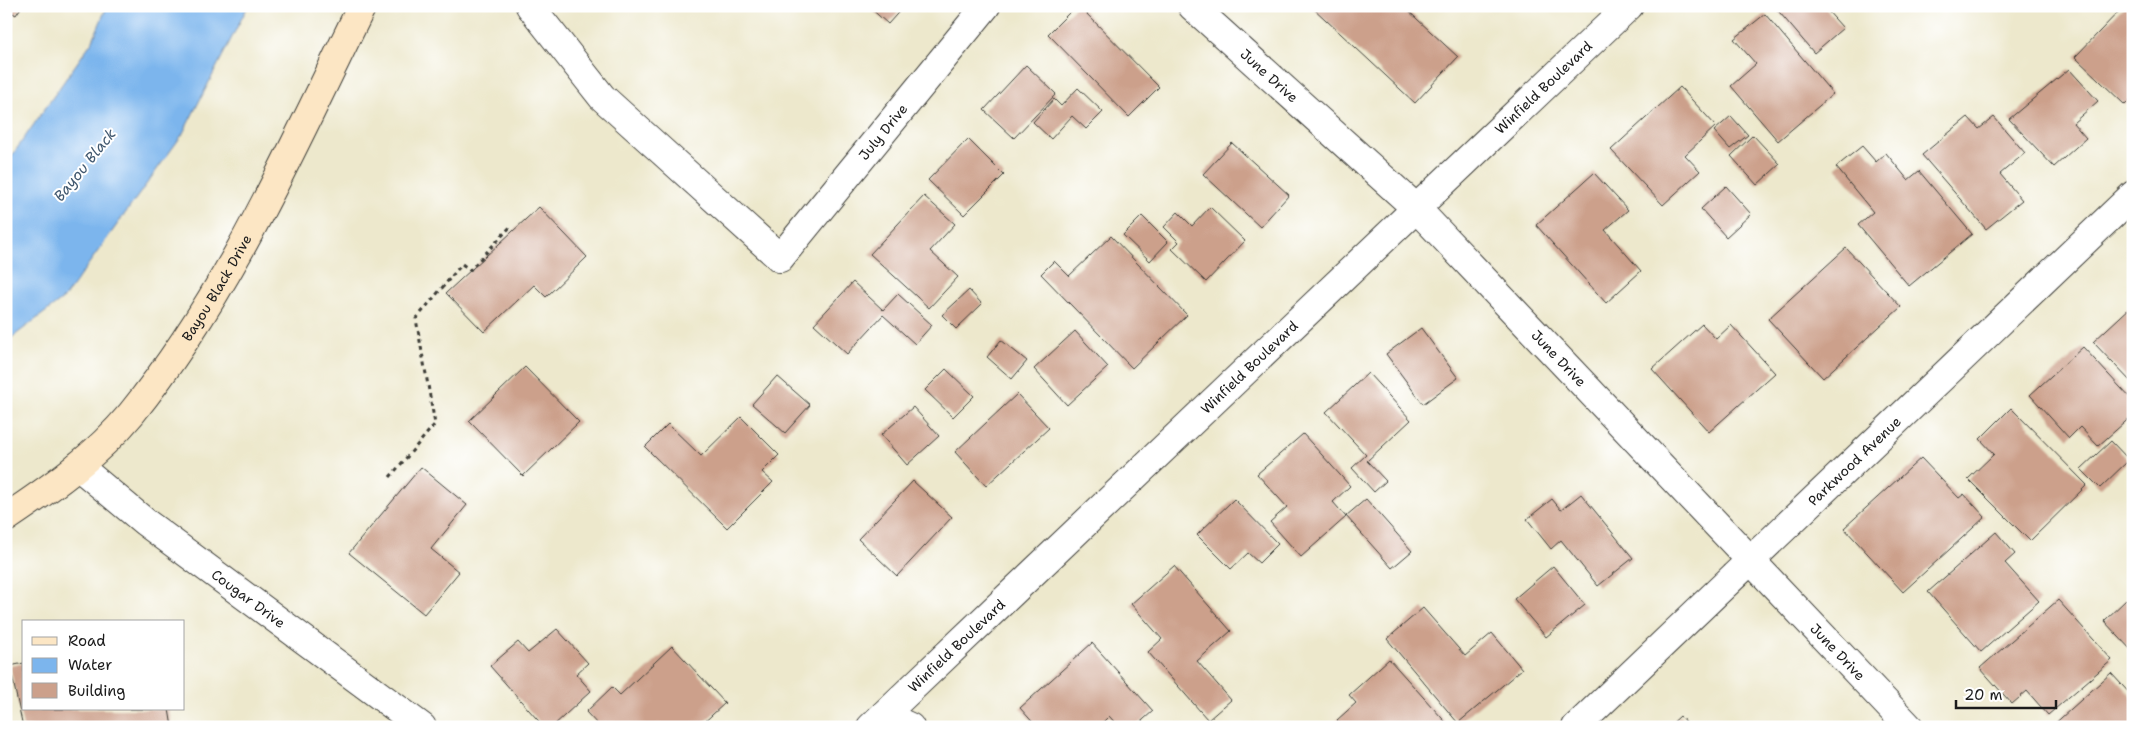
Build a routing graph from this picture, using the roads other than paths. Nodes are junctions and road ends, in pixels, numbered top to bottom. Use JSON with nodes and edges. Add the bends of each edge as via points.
{"nodes":[{"id":1,"x":362,"y":6,"type":"edge"},
{"id":2,"x":530,"y":6,"type":"edge"},
{"id":3,"x":986,"y":6,"type":"edge"},
{"id":4,"x":1192,"y":6,"type":"edge"},
{"id":5,"x":1629,"y":6,"type":"edge"},
{"id":6,"x":2133,"y":195,"type":"edge"},
{"id":7,"x":1416,"y":208,"type":"junction"},
{"id":8,"x":78,"y":466,"type":"junction"},
{"id":9,"x":6,"y":518,"type":"edge"},
{"id":10,"x":1750,"y":560,"type":"junction"},
{"id":11,"x":878,"y":721,"type":"edge"},
{"id":12,"x":422,"y":727,"type":"edge"},
{"id":13,"x":910,"y":727,"type":"edge"},
{"id":14,"x":1576,"y":727,"type":"edge"},
{"id":15,"x":1909,"y":727,"type":"edge"}],
"edges":[{"from":1,"to":8,"type":"main road","name":"Bayou Black Drive","via":[[268,196],[206,310],[130,415]]},
{"from":2,"to":3,"type":"street","name":"July Drive","via":[[602,97],[780,258]]},
{"from":4,"to":7,"type":"street","name":"June Drive"},
{"from":5,"to":7,"type":"street","name":"Winfield Boulevard"},
{"from":6,"to":10,"type":"street","name":"Parkwood Avenue"},
{"from":7,"to":10,"type":"street","name":"June Drive"},
{"from":7,"to":11,"type":"street","name":"Winfield Boulevard"},
{"from":8,"to":9,"type":"main road","name":"Bayou Black Drive"},
{"from":8,"to":12,"type":"street","name":"Cougar Drive","via":[[145,522]]},
{"from":10,"to":14,"type":"street","name":"Parkwood Avenue"},
{"from":10,"to":15,"type":"street","name":"June Drive"},
{"from":11,"to":13,"type":"street"}]}
